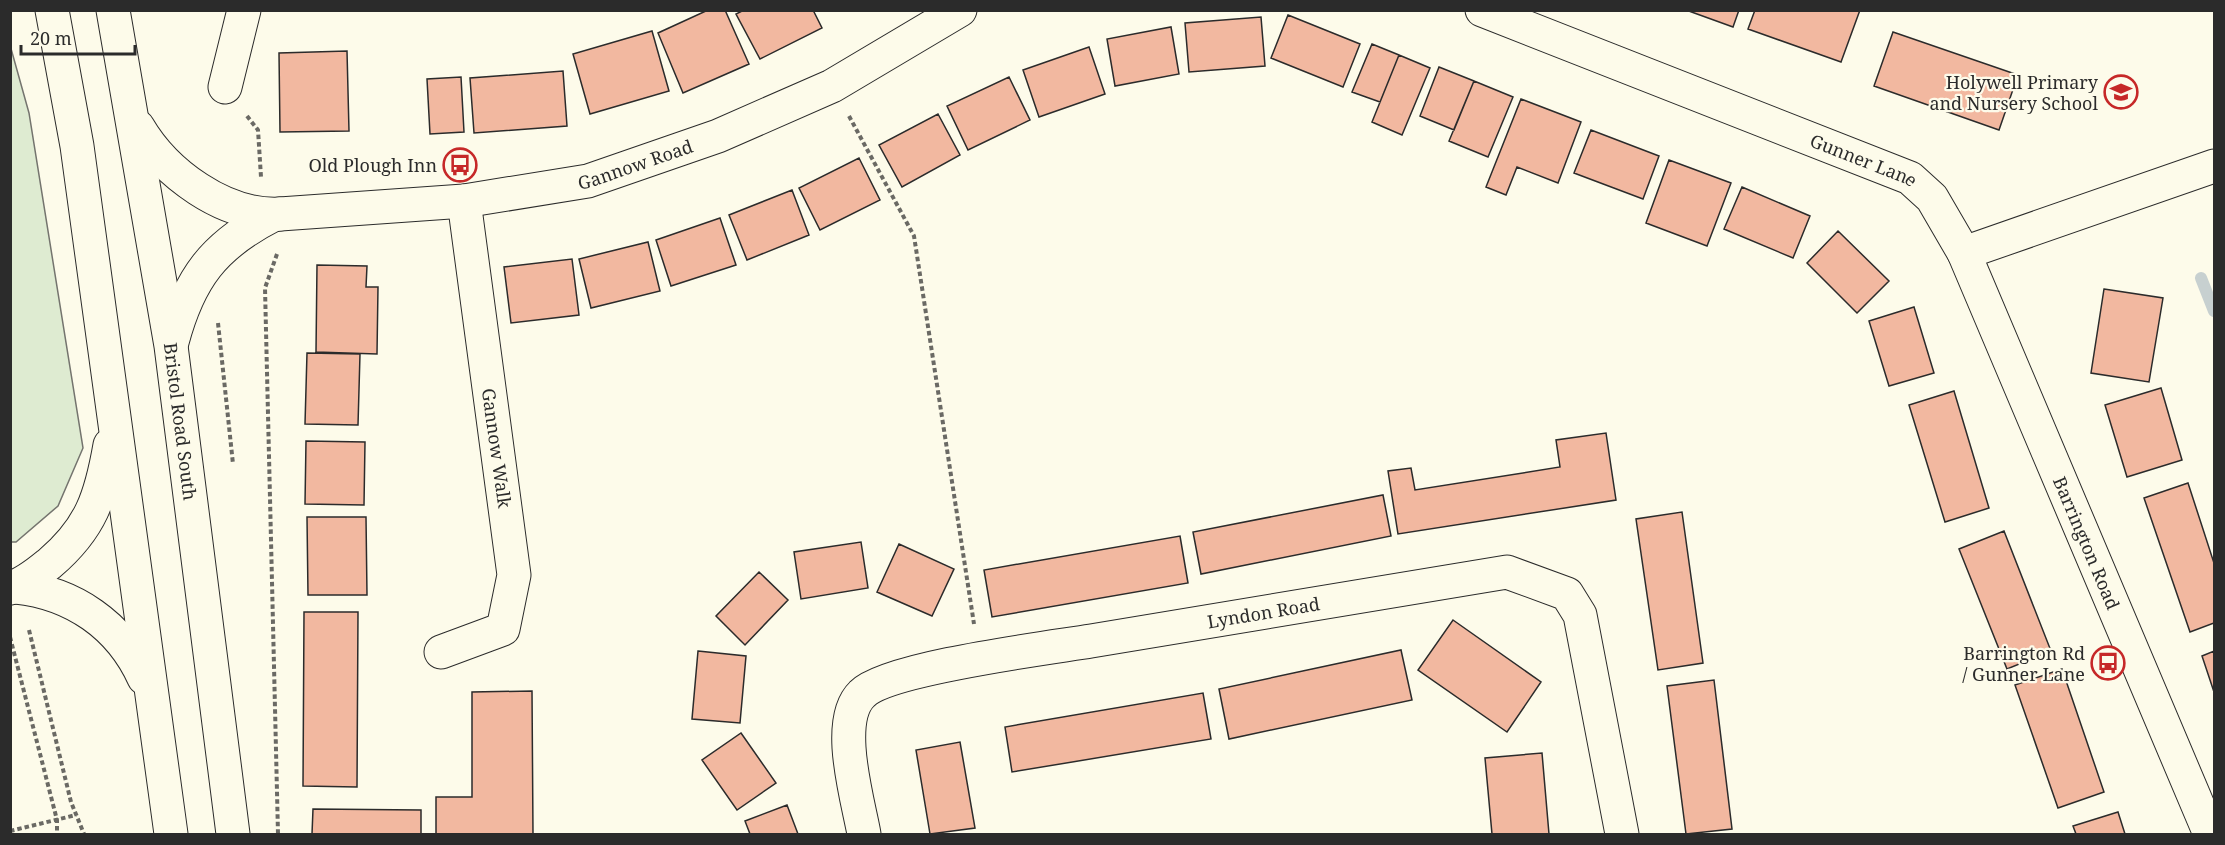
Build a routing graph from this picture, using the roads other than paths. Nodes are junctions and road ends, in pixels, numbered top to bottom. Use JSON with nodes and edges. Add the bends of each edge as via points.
{"nodes":[{"id":1,"x":52,"y":10,"type":"edge"},
{"id":2,"x":113,"y":10,"type":"edge"},
{"id":3,"x":244,"y":10,"type":"edge"},
{"id":4,"x":960,"y":10,"type":"edge"},
{"id":5,"x":1482,"y":10,"type":"edge"},
{"id":6,"x":225,"y":87,"type":"road end"},
{"id":7,"x":133,"y":117,"type":"junction"},
{"id":8,"x":2214,"y":166,"type":"edge"},
{"id":9,"x":464,"y":201,"type":"junction"},
{"id":10,"x":278,"y":225,"type":"junction"},
{"id":11,"x":1964,"y":253,"type":"junction"},
{"id":12,"x":171,"y":346,"type":"junction"},
{"id":13,"x":113,"y":404,"type":"junction"},
{"id":14,"x":13,"y":587,"type":"edge"},
{"id":15,"x":441,"y":652,"type":"dead end"},
{"id":16,"x":152,"y":698,"type":"junction"},
{"id":17,"x":171,"y":834,"type":"edge"},
{"id":18,"x":233,"y":834,"type":"edge"},
{"id":19,"x":864,"y":834,"type":"edge"},
{"id":20,"x":1622,"y":834,"type":"edge"},
{"id":21,"x":2210,"y":834,"type":"edge"}],
"edges":[{"from":1,"to":13,"type":"main road","via":[[77,146]]},
{"from":2,"to":7,"type":"main road","name":"Bristol Road South"},
{"from":3,"to":6,"type":"main road"},
{"from":4,"to":9,"type":"main road","name":"Gannow Road","via":[[832,86],[718,136],[588,180]]},
{"from":5,"to":11,"type":"main road","name":"Gunner Lane","via":[[1910,178],[1932,198]]},
{"from":7,"to":10,"type":"main road","via":[[159,157],[186,181]]},
{"from":7,"to":12,"type":"main road","name":"Bristol Road South"},
{"from":8,"to":11,"type":"main road"},
{"from":9,"to":10,"type":"main road","name":"Gannow Road"},
{"from":9,"to":15,"type":"main road","name":"Gannow Walk","via":[[514,575],[503,629]]},
{"from":10,"to":12,"type":"main road","via":[[246,228],[205,265],[179,316]]},
{"from":11,"to":21,"type":"main road","name":"Barrington Road"},
{"from":12,"to":18,"type":"main road","name":"Bristol Road South"},
{"from":13,"to":14,"type":"main road","via":[[97,505],[84,528],[42,570]]},
{"from":13,"to":16,"type":"main road"},
{"from":14,"to":16,"type":"main road","via":[[58,596],[99,618],[121,639]]},
{"from":16,"to":17,"type":"main road"},
{"from":19,"to":20,"type":"main road","name":"Lyndon Road","via":[[848,742],[851,711],[862,693],[888,679],[980,659],[1507,572],[1567,594],[1580,615]]}]}
